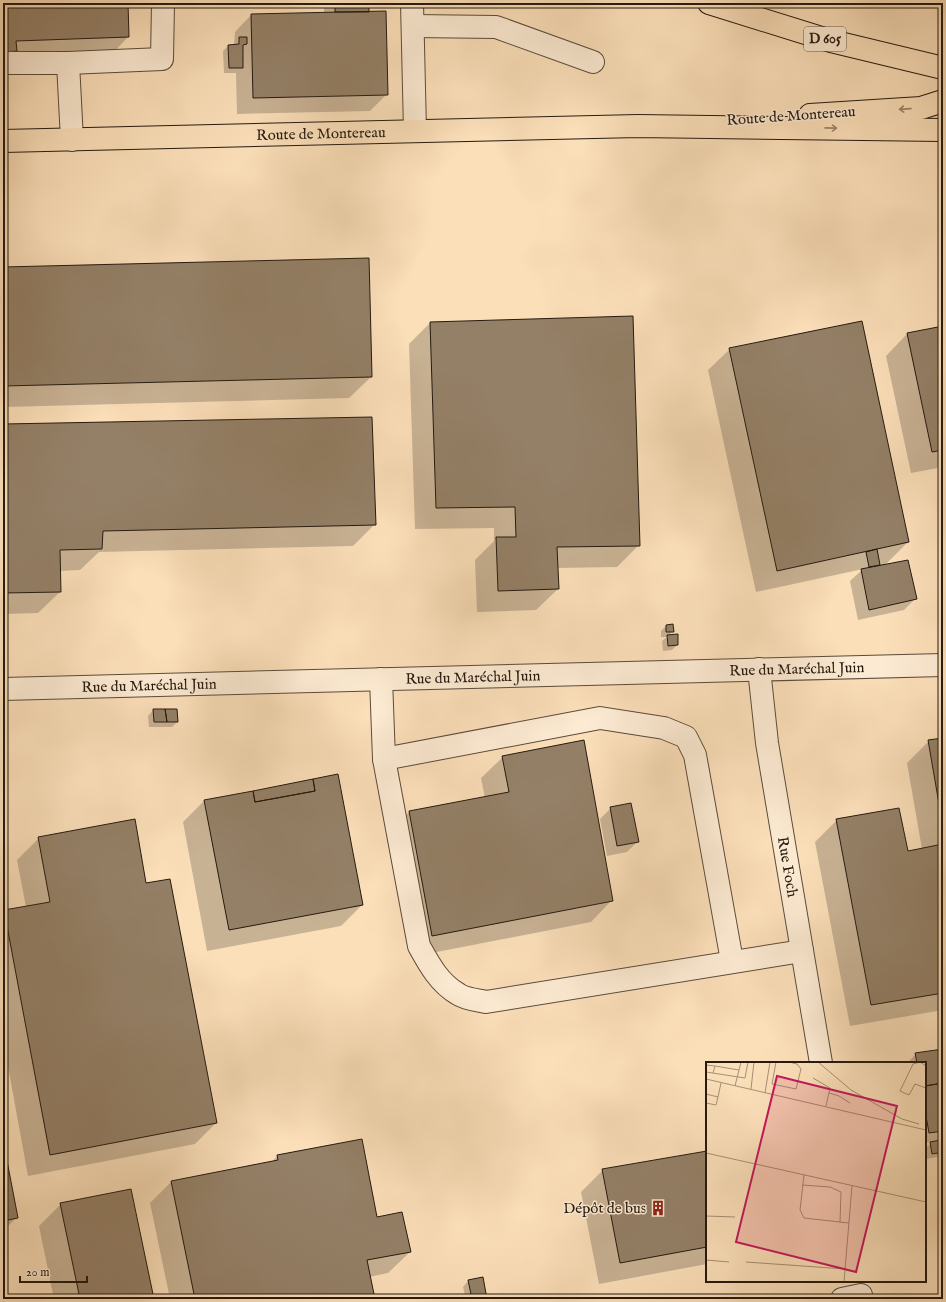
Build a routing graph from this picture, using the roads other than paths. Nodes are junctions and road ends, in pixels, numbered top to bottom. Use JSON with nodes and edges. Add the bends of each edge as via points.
{"nodes":[{"id":1,"x":163,"y":3,"type":"edge"},
{"id":2,"x":412,"y":3,"type":"edge"},
{"id":3,"x":709,"y":3,"type":"edge"},
{"id":4,"x":413,"y":26,"type":"junction"},
{"id":5,"x":593,"y":62,"type":"dead end"},
{"id":6,"x":3,"y":63,"type":"edge"},
{"id":7,"x":68,"y":63,"type":"junction"},
{"id":8,"x":943,"y":68,"type":"edge"},
{"id":9,"x":943,"y":101,"type":"edge"},
{"id":10,"x":638,"y":126,"type":"junction"},
{"id":11,"x":943,"y":130,"type":"edge"},
{"id":12,"x":415,"y":131,"type":"junction"},
{"id":13,"x":72,"y":140,"type":"junction"},
{"id":14,"x":3,"y":141,"type":"edge"},
{"id":15,"x":943,"y":665,"type":"edge"},
{"id":16,"x":759,"y":669,"type":"junction"},
{"id":17,"x":381,"y":679,"type":"junction"},
{"id":18,"x":3,"y":689,"type":"edge"},
{"id":19,"x":384,"y":759,"type":"junction"},
{"id":20,"x":802,"y":951,"type":"junction"},
{"id":21,"x":732,"y":961,"type":"junction"},
{"id":22,"x":821,"y":1062,"type":"edge"}],
"edges":[{"from":1,"to":7,"type":"street","via":[[162,59]]},
{"from":2,"to":4,"type":"street"},
{"from":3,"to":8,"type":"main road","number":"D 605","via":[[831,41]]},
{"from":4,"to":5,"type":"street","via":[[496,27]]},
{"from":4,"to":12,"type":"street"},
{"from":6,"to":7,"type":"street"},
{"from":7,"to":13,"type":"street"},
{"from":9,"to":10,"type":"main road","name":"Route de Montereau","one_way":true,"via":[[921,108]]},
{"from":10,"to":11,"type":"main road","name":"Route de Montereau","one_way":true},
{"from":10,"to":12,"type":"main road","name":"Route de Montereau"},
{"from":12,"to":13,"type":"main road","name":"Route de Montereau"},
{"from":13,"to":14,"type":"main road","name":"Route de Montereau"},
{"from":15,"to":16,"type":"street","name":"Rue du Maréchal Juin"},
{"from":16,"to":17,"type":"street","name":"Rue du Maréchal Juin"},
{"from":16,"to":20,"type":"street","name":"Rue Foch","via":[[767,742]]},
{"from":17,"to":18,"type":"street","name":"Rue du Maréchal Juin"},
{"from":17,"to":19,"type":"street"},
{"from":19,"to":21,"type":"street","via":[[419,946],[440,980],[459,995],[486,1002]]},
{"from":19,"to":21,"type":"street","via":[[600,718],[664,728],[686,736],[695,755]]},
{"from":20,"to":21,"type":"street"},
{"from":20,"to":22,"type":"street","name":"Rue Foch"}]}
